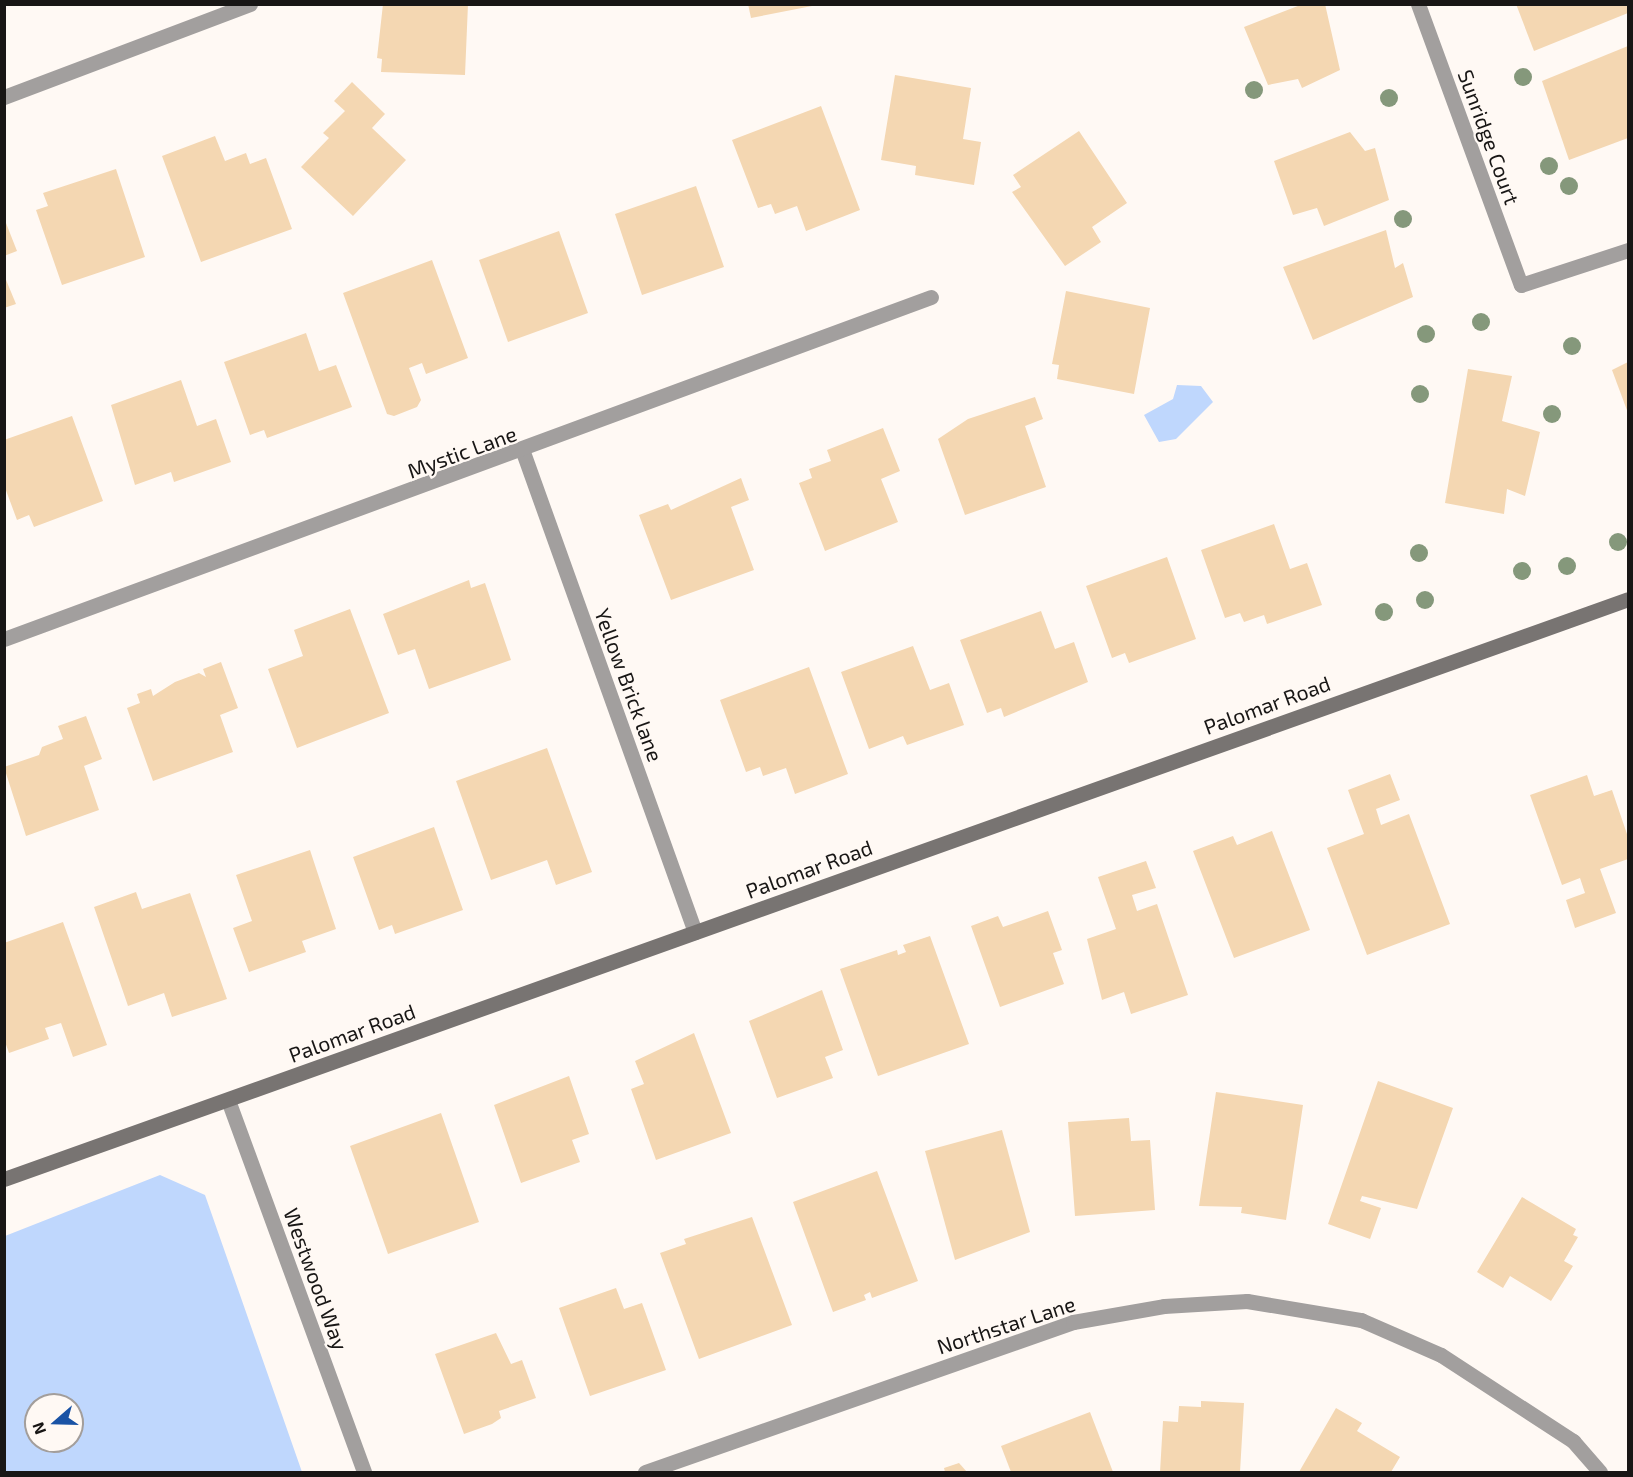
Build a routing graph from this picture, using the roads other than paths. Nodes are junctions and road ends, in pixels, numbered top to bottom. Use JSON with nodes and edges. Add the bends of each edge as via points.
{"nodes":[{"id":1,"x":250,"y":4,"type":"edge"},
{"id":2,"x":1418,"y":4,"type":"edge"},
{"id":3,"x":4,"y":97,"type":"edge"},
{"id":4,"x":1629,"y":249,"type":"edge"},
{"id":5,"x":931,"y":297,"type":"dead end"},
{"id":6,"x":523,"y":452,"type":"junction"},
{"id":7,"x":1629,"y":599,"type":"edge"},
{"id":8,"x":4,"y":639,"type":"edge"},
{"id":9,"x":695,"y":932,"type":"junction"},
{"id":10,"x":228,"y":1100,"type":"junction"},
{"id":11,"x":4,"y":1179,"type":"edge"},
{"id":12,"x":364,"y":1473,"type":"edge"},
{"id":13,"x":645,"y":1473,"type":"edge"},
{"id":14,"x":1600,"y":1473,"type":"edge"}],
"edges":[{"from":1,"to":3,"type":"street"},
{"from":2,"to":4,"type":"street","name":"Sunridge Court","via":[[1521,285]]},
{"from":5,"to":6,"type":"street","name":"Mystic Lane"},
{"from":6,"to":8,"type":"street","name":"Mystic Lane"},
{"from":6,"to":9,"type":"street","name":"Yellow Brick lane"},
{"from":7,"to":9,"type":"street","name":"Palomar Road"},
{"from":9,"to":10,"type":"street","name":"Palomar Road"},
{"from":10,"to":11,"type":"street","name":"Palomar Road"},
{"from":10,"to":12,"type":"street","name":"Westwood Way"},
{"from":13,"to":14,"type":"street","name":"Northstar Lane","via":[[1073,1322],[1164,1306],[1247,1302],[1360,1320],[1441,1355],[1573,1441]]}]}
